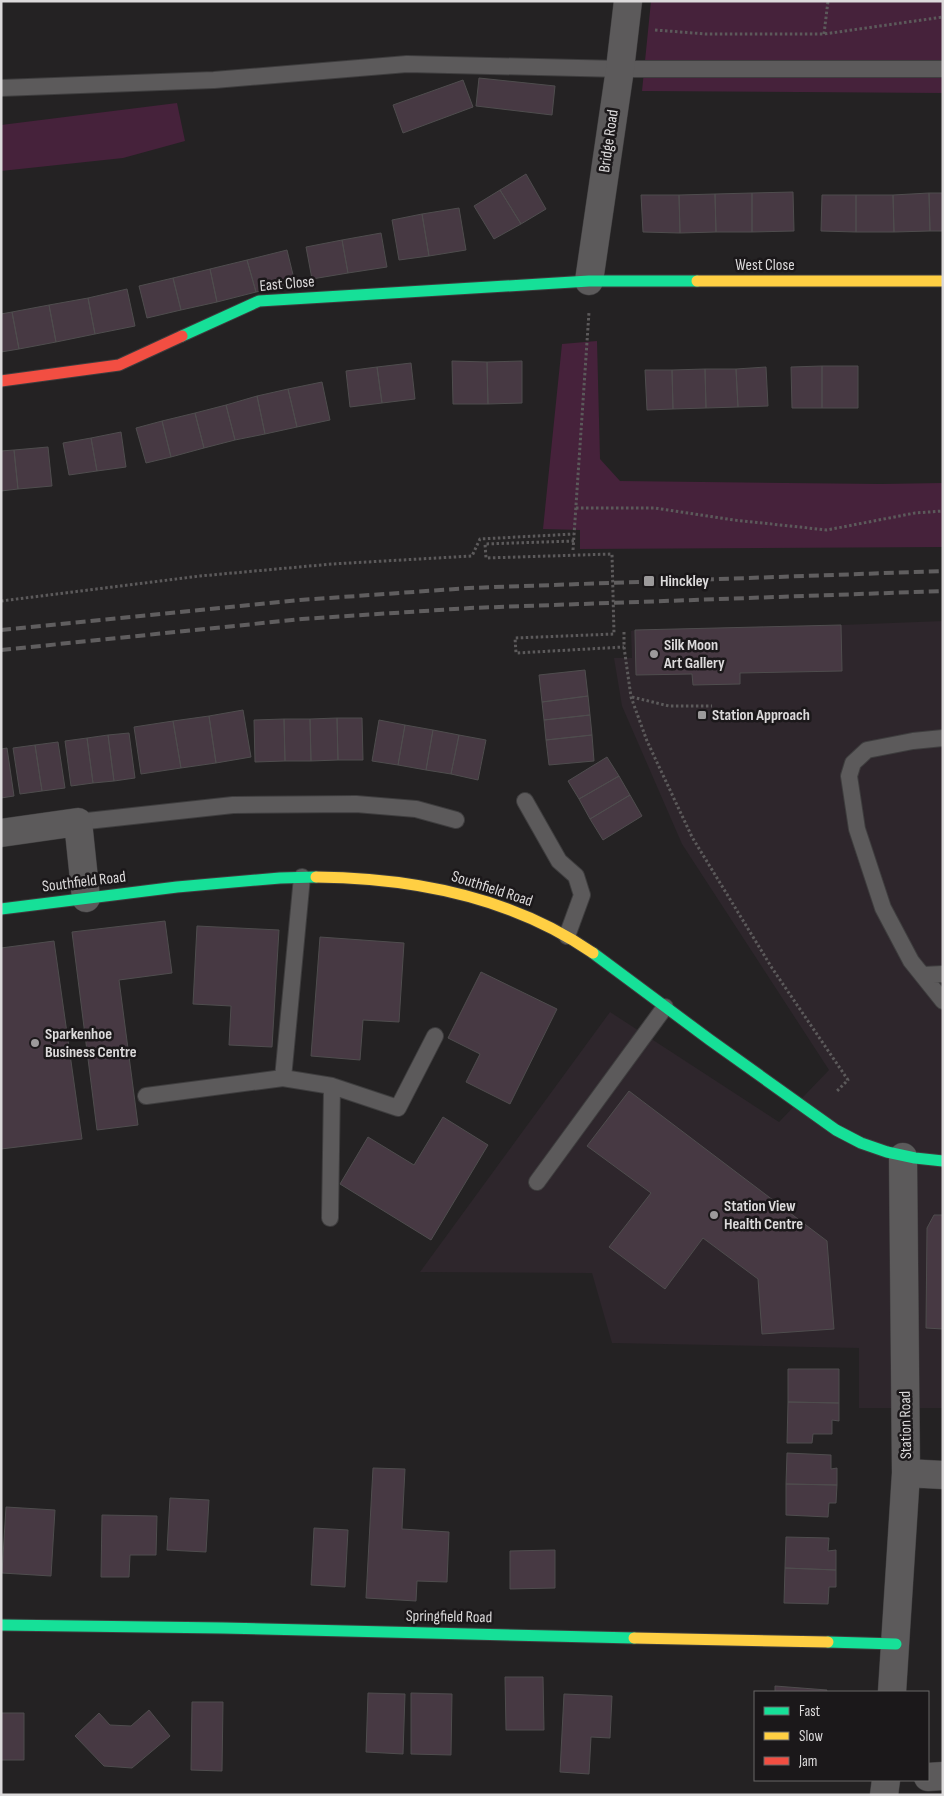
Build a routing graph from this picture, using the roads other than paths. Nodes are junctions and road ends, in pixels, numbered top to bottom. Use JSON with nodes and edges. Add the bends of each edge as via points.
{"nodes":[{"id":1,"x":626,"y":14,"type":"edge"},
{"id":2,"x":943,"y":69,"type":"edge"},
{"id":3,"x":620,"y":70,"type":"junction"},
{"id":4,"x":1,"y":88,"type":"edge"},
{"id":5,"x":589,"y":281,"type":"junction"},
{"id":6,"x":941,"y":282,"type":"dead end"},
{"id":7,"x":1,"y":381,"type":"edge"},
{"id":8,"x":943,"y":738,"type":"edge"},
{"id":9,"x":525,"y":801,"type":"dead end"},
{"id":10,"x":456,"y":820,"type":"dead end"},
{"id":11,"x":78,"y":822,"type":"junction"},
{"id":12,"x":1,"y":833,"type":"edge"},
{"id":13,"x":302,"y":877,"type":"junction"},
{"id":14,"x":86,"y":898,"type":"junction"},
{"id":15,"x":1,"y":909,"type":"edge"},
{"id":16,"x":566,"y":936,"type":"junction"},
{"id":17,"x":943,"y":974,"type":"edge"},
{"id":18,"x":922,"y":975,"type":"junction"},
{"id":19,"x":943,"y":1001,"type":"edge"},
{"id":20,"x":665,"y":1008,"type":"junction"},
{"id":21,"x":435,"y":1036,"type":"dead end"},
{"id":22,"x":283,"y":1078,"type":"junction"},
{"id":23,"x":332,"y":1086,"type":"junction"},
{"id":24,"x":146,"y":1096,"type":"dead end"},
{"id":25,"x":903,"y":1157,"type":"junction"},
{"id":26,"x":943,"y":1162,"type":"edge"},
{"id":27,"x":537,"y":1182,"type":"dead end"},
{"id":28,"x":330,"y":1218,"type":"dead end"},
{"id":29,"x":906,"y":1472,"type":"junction"},
{"id":30,"x":943,"y":1475,"type":"edge"},
{"id":31,"x":1,"y":1626,"type":"edge"},
{"id":32,"x":896,"y":1644,"type":"junction"},
{"id":33,"x":892,"y":1691,"type":"edge"},
{"id":34,"x":943,"y":1776,"type":"edge"},
{"id":35,"x":929,"y":1778,"type":"edge"}],
"edges":[{"from":1,"to":3,"type":"street","name":"Bridge Road"},
{"from":2,"to":3,"type":"lane"},
{"from":3,"to":4,"type":"lane","via":[[407,64],[214,80]]},
{"from":3,"to":5,"type":"street","name":"Bridge Road"},
{"from":5,"to":6,"type":"street","name":"West Close"},
{"from":5,"to":7,"type":"street","name":"East Close","via":[[259,301],[119,365]]},
{"from":8,"to":18,"type":"lane","via":[[867,750],[853,763],[849,776],[857,829],[883,908]]},
{"from":9,"to":16,"type":"lane","via":[[559,861],[576,876],[582,895]]},
{"from":10,"to":11,"type":"lane","via":[[416,809],[356,804],[232,805]]},
{"from":11,"to":12,"type":"street"},
{"from":11,"to":14,"type":"street"},
{"from":13,"to":14,"type":"street","name":"Southfield Road"},
{"from":13,"to":16,"type":"street","name":"Southfield Road","via":[[359,879],[436,888],[509,909]]},
{"from":13,"to":22,"type":"lane"},
{"from":14,"to":15,"type":"street","name":"Southfield Road"},
{"from":16,"to":20,"type":"street","name":"Southfield Road","via":[[622,973]]},
{"from":17,"to":18,"type":"lane"},
{"from":18,"to":19,"type":"lane"},
{"from":20,"to":25,"type":"street","name":"Southfield Road","via":[[836,1130]]},
{"from":20,"to":27,"type":"lane"},
{"from":21,"to":23,"type":"lane","via":[[398,1108]]},
{"from":22,"to":23,"type":"lane"},
{"from":22,"to":24,"type":"lane"},
{"from":23,"to":28,"type":"lane"},
{"from":25,"to":26,"type":"street","name":"Southfield Road"},
{"from":25,"to":29,"type":"street","name":"Station Road"},
{"from":29,"to":30,"type":"street"},
{"from":29,"to":32,"type":"street","name":"Station Road"},
{"from":31,"to":32,"type":"street","name":"Springfield Road"},
{"from":32,"to":33,"type":"street","name":"Station Road"},
{"from":34,"to":35,"type":"street"}]}
